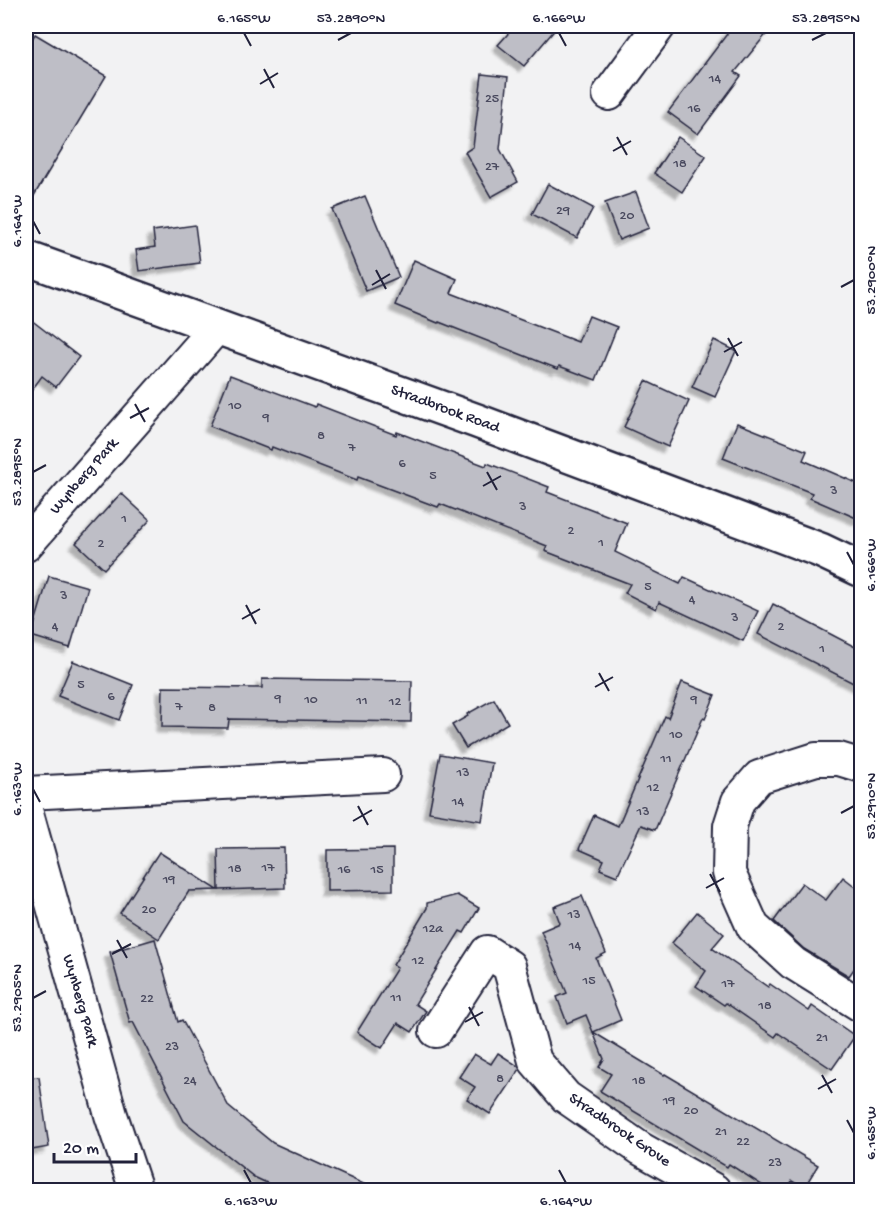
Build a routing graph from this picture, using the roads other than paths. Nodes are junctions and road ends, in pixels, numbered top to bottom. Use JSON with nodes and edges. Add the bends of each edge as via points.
{"nodes":[{"id":1,"x":659,"y":26,"type":"edge"},
{"id":2,"x":609,"y":94,"type":"dead end"},
{"id":3,"x":26,"y":258,"type":"edge"},
{"id":4,"x":217,"y":327,"type":"junction"},
{"id":5,"x":26,"y":545,"type":"edge"},
{"id":6,"x":861,"y":570,"type":"edge"},
{"id":7,"x":861,"y":766,"type":"edge"},
{"id":8,"x":383,"y":776,"type":"dead end"},
{"id":9,"x":26,"y":793,"type":"edge"},
{"id":10,"x":26,"y":810,"type":"edge"},
{"id":11,"x":861,"y":1006,"type":"edge"},
{"id":12,"x":436,"y":1030,"type":"dead end"},
{"id":13,"x":136,"y":1191,"type":"edge"},
{"id":14,"x":714,"y":1191,"type":"edge"}],
"edges":[{"from":1,"to":2,"type":"street"},
{"from":3,"to":4,"type":"main road","name":"Stradbrook Road"},
{"from":4,"to":5,"type":"street","name":"Wynberg Park"},
{"from":4,"to":6,"type":"main road","name":"Stradbrook Road","via":[[809,546]]},
{"from":7,"to":11,"type":"street","via":[[839,759],[816,759],[759,777],[738,801],[730,826],[729,873],[753,927],[793,963]]},
{"from":8,"to":9,"type":"street"},
{"from":10,"to":13,"type":"street","name":"Wynberg Park"},
{"from":12,"to":14,"type":"street","name":"Stradbrook Grove","via":[[487,952],[509,966],[535,1061],[566,1097],[641,1149]]}]}
